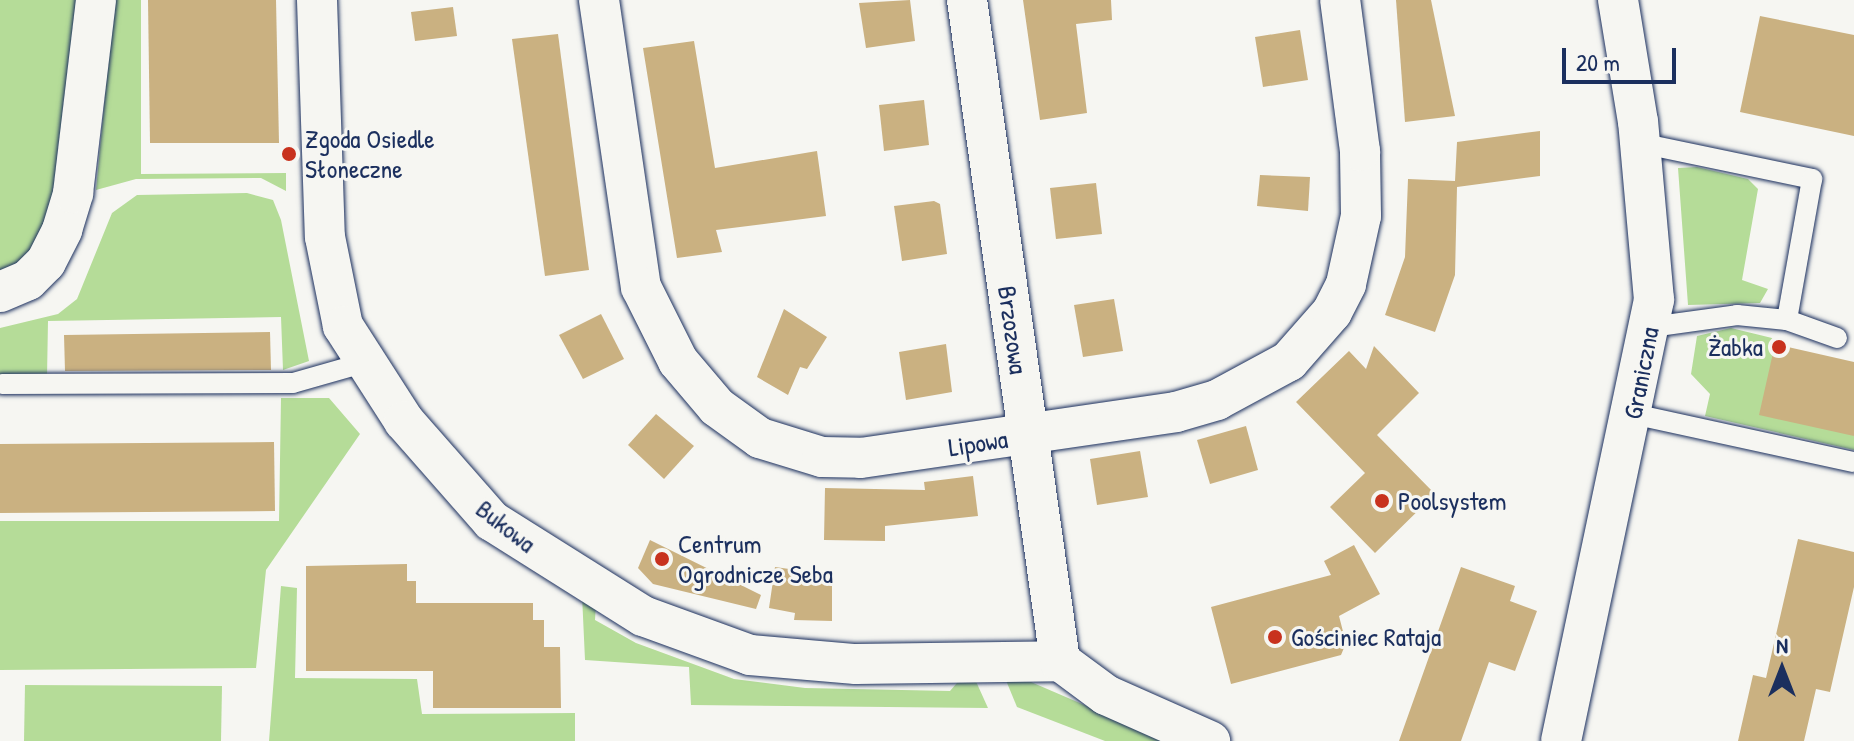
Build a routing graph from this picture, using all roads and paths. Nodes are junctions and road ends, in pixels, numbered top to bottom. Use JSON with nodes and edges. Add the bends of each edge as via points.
{"nodes":[{"id":1,"x":96,"y":0,"type":"edge"},
{"id":2,"x":317,"y":0,"type":"edge"},
{"id":3,"x":599,"y":0,"type":"edge"},
{"id":4,"x":967,"y":0,"type":"edge"},
{"id":5,"x":1340,"y":0,"type":"edge"},
{"id":6,"x":1618,"y":0,"type":"edge"},
{"id":7,"x":1640,"y":143,"type":"junction"},
{"id":8,"x":0,"y":292,"type":"edge"},
{"id":9,"x":1787,"y":320,"type":"junction"},
{"id":10,"x":1651,"y":327,"type":"junction"},
{"id":11,"x":1837,"y":338,"type":"dead end"},
{"id":12,"x":363,"y":363,"type":"junction"},
{"id":13,"x":2,"y":384,"type":"dead end"},
{"id":14,"x":1633,"y":414,"type":"junction"},
{"id":15,"x":1028,"y":435,"type":"junction"},
{"id":16,"x":1854,"y":462,"type":"edge"},
{"id":17,"x":1060,"y":661,"type":"junction"},
{"id":18,"x":1210,"y":741,"type":"edge"},
{"id":19,"x":1561,"y":741,"type":"edge"}],
"edges":[{"from":1,"to":8,"type":"street","via":[[73,193],[62,230],[46,262],[28,280]]},
{"from":2,"to":12,"type":"street","name":"Bukowa","via":[[325,237],[343,326]]},
{"from":3,"to":15,"type":"street","name":"Lipowa","via":[[641,287],[693,384],[760,438],[822,457],[902,454]]},
{"from":4,"to":15,"type":"street","name":"Brzozowa"},
{"from":5,"to":15,"type":"street","name":"Lipowa","via":[[1360,151],[1361,216],[1346,284],[1332,312],[1289,361],[1217,400]]},
{"from":6,"to":7,"type":"street","name":"Graniczna"},
{"from":7,"to":9,"type":"lane","via":[[1812,179]]},
{"from":7,"to":10,"type":"street","name":"Graniczna"},
{"from":9,"to":10,"type":"lane","via":[[1737,315]]},
{"from":9,"to":11,"type":"lane"},
{"from":10,"to":14,"type":"street","name":"Graniczna"},
{"from":12,"to":13,"type":"lane","via":[[293,383]]},
{"from":12,"to":17,"type":"street","name":"Bukowa","via":[[437,462],[492,521],[674,632],[750,655],[802,662]]},
{"from":14,"to":16,"type":"lane"},
{"from":14,"to":19,"type":"street","name":"Graniczna"},
{"from":15,"to":17,"type":"street","name":"Brzozowa"},
{"from":17,"to":18,"type":"street","via":[[1106,695]]}]}
